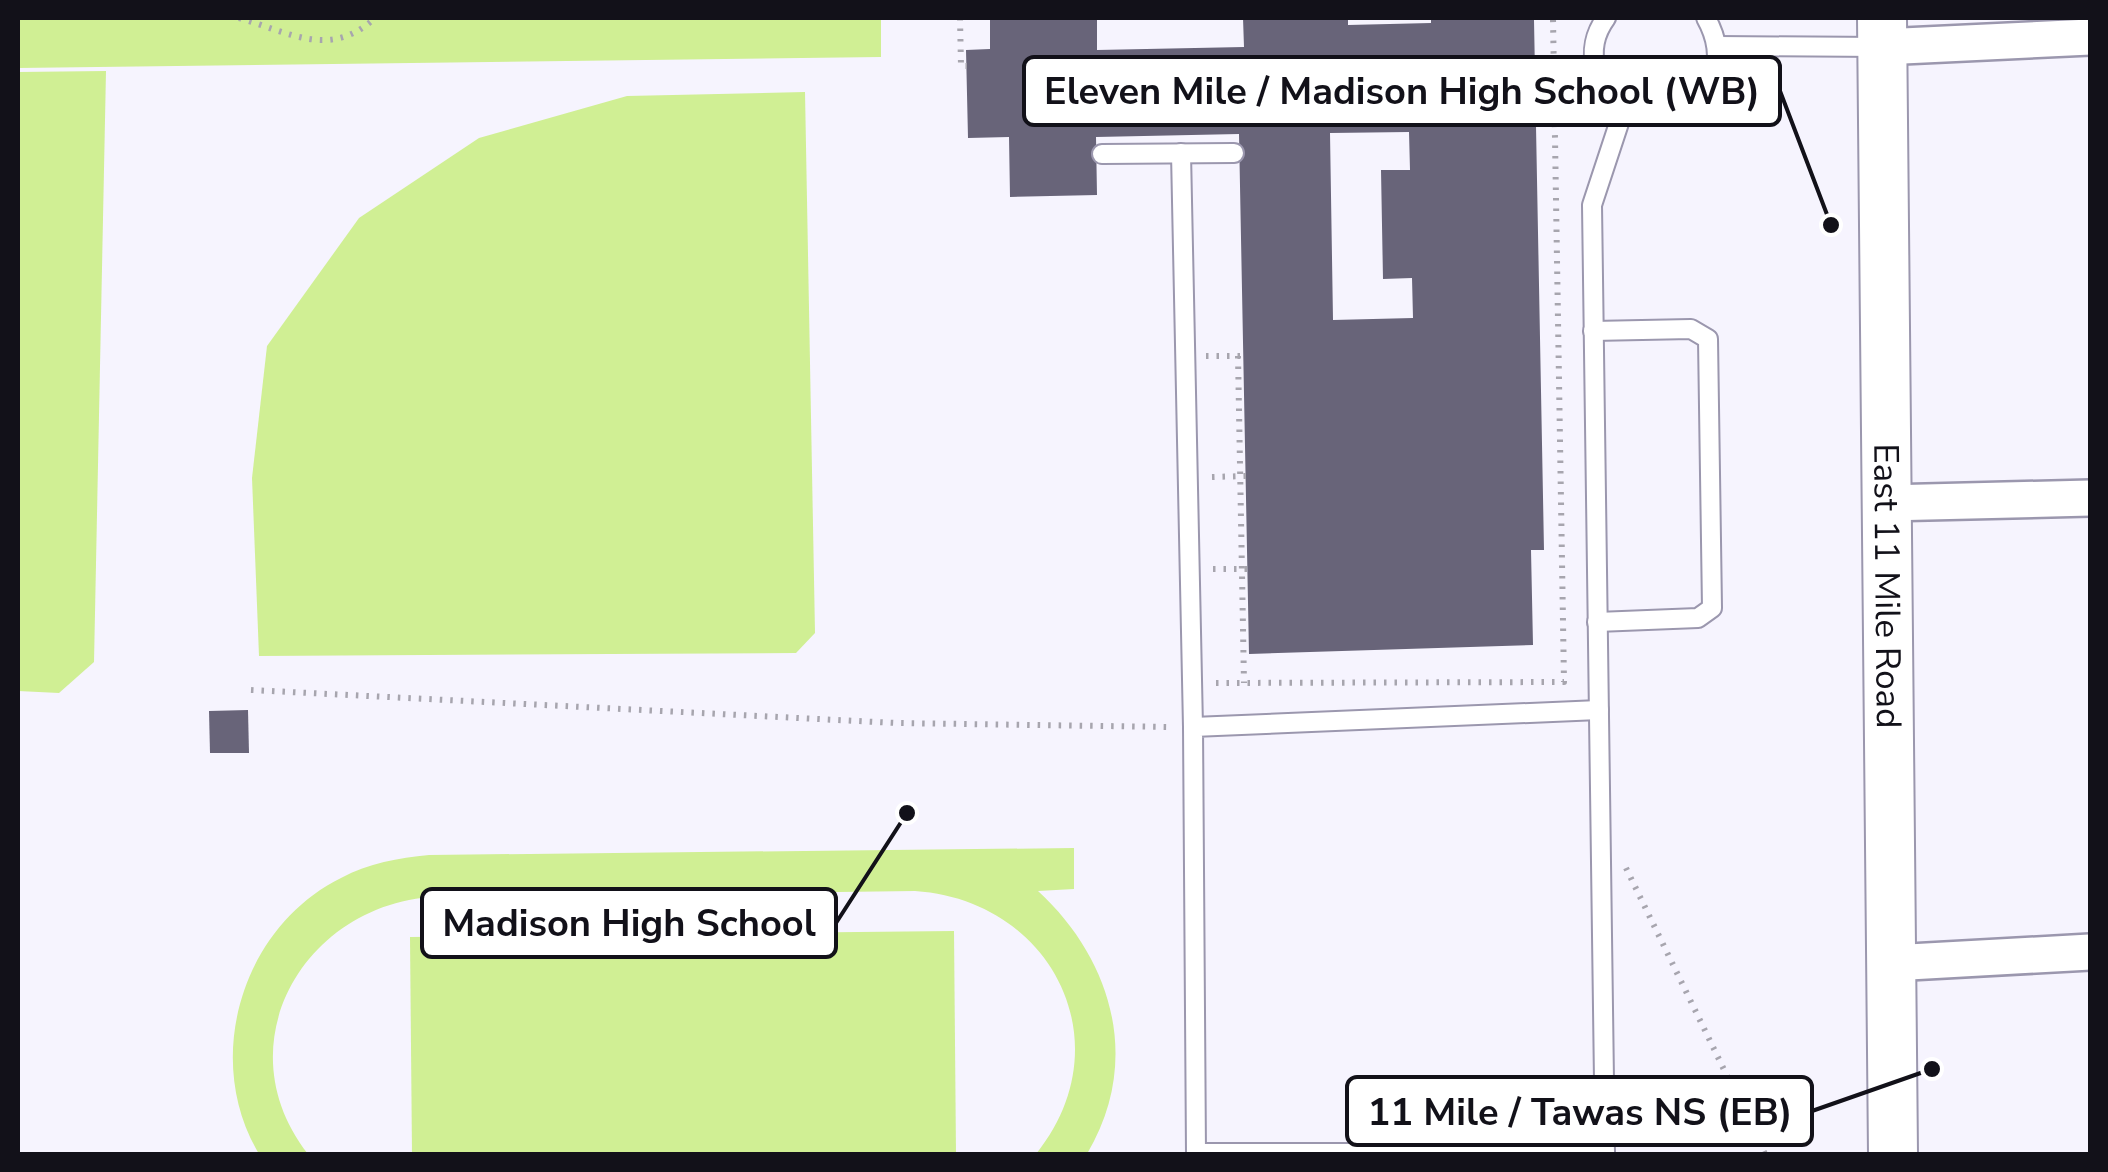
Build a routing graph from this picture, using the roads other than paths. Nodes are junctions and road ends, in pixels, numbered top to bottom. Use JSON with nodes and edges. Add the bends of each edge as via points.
{"nodes":[{"id":1,"x":1606,"y":18,"type":"edge"},
{"id":2,"x":1706,"y":18,"type":"edge"},
{"id":3,"x":1882,"y":32,"type":"edge"},
{"id":4,"x":2090,"y":38,"type":"edge"},
{"id":5,"x":1717,"y":46,"type":"junction"},
{"id":6,"x":1624,"y":108,"type":"junction"},
{"id":7,"x":1180,"y":153,"type":"junction"},
{"id":8,"x":1234,"y":153,"type":"dead end"},
{"id":9,"x":1102,"y":154,"type":"dead end"},
{"id":10,"x":1593,"y":331,"type":"junction"},
{"id":11,"x":2090,"y":498,"type":"edge"},
{"id":12,"x":1886,"y":503,"type":"junction"},
{"id":13,"x":1597,"y":622,"type":"junction"},
{"id":14,"x":1599,"y":710,"type":"junction"},
{"id":15,"x":1193,"y":727,"type":"junction"},
{"id":16,"x":2090,"y":952,"type":"edge"},
{"id":17,"x":1891,"y":962,"type":"junction"},
{"id":18,"x":1196,"y":1154,"type":"edge"},
{"id":19,"x":1605,"y":1154,"type":"edge"},
{"id":20,"x":1893,"y":1154,"type":"edge"}],
"edges":[{"from":1,"to":6,"type":"lane","via":[[1594,60],[1598,79]]},
{"from":2,"to":5,"type":"lane"},
{"from":3,"to":4,"type":"street"},
{"from":3,"to":5,"type":"lane"},
{"from":3,"to":12,"type":"main road","name":"East 11 Mile Road"},
{"from":5,"to":6,"type":"lane","via":[[1712,80],[1690,106],[1658,116]]},
{"from":6,"to":10,"type":"lane","via":[[1592,205]]},
{"from":7,"to":8,"type":"lane"},
{"from":7,"to":9,"type":"lane"},
{"from":7,"to":15,"type":"lane"},
{"from":10,"to":13,"type":"lane"},
{"from":10,"to":13,"type":"lane","via":[[1691,329],[1708,339],[1712,608],[1698,618]]},
{"from":11,"to":12,"type":"street"},
{"from":12,"to":17,"type":"main road","name":"East 11 Mile Road"},
{"from":13,"to":14,"type":"lane"},
{"from":14,"to":15,"type":"lane"},
{"from":14,"to":19,"type":"lane"},
{"from":15,"to":18,"type":"lane"},
{"from":16,"to":17,"type":"street"},
{"from":17,"to":20,"type":"main road","name":"East 11 Mile Road"},
{"from":18,"to":19,"type":"lane"}]}
